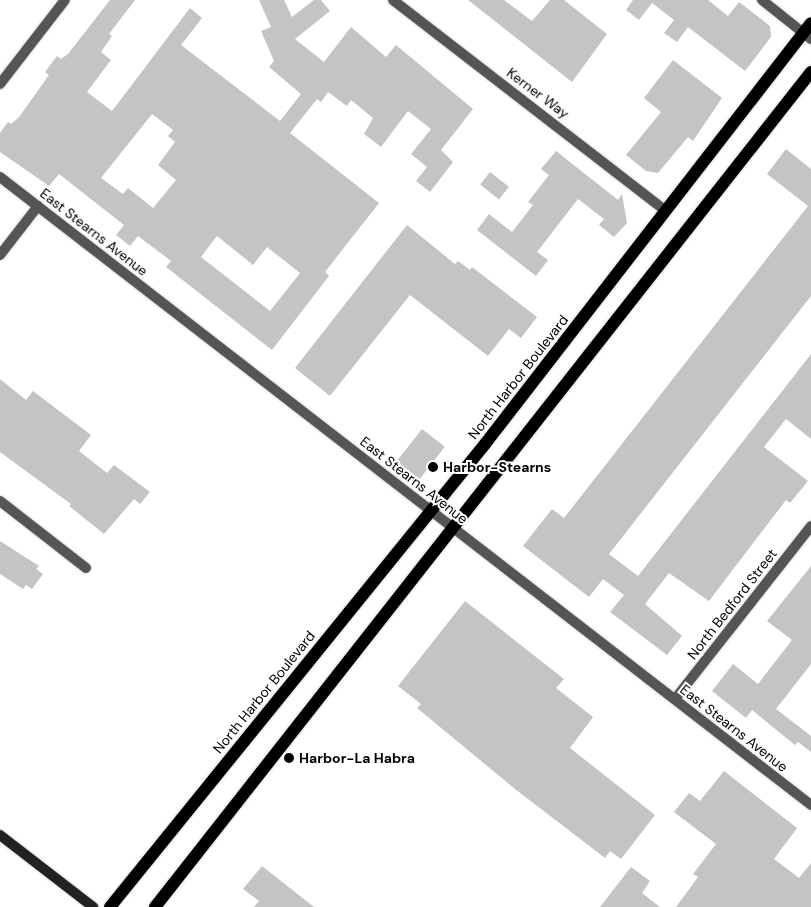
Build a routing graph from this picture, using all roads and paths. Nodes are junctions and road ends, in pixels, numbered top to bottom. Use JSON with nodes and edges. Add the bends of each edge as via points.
{"nodes":[{"id":1,"x":65,"y":0,"type":"edge"},
{"id":2,"x":393,"y":0,"type":"edge"},
{"id":3,"x":762,"y":0,"type":"edge"},
{"id":4,"x":808,"y":32,"type":"edge"},
{"id":5,"x":811,"y":72,"type":"edge"},
{"id":6,"x":0,"y":84,"type":"edge"},
{"id":7,"x":0,"y":177,"type":"edge"},
{"id":8,"x":38,"y":206,"type":"junction"},
{"id":9,"x":665,"y":210,"type":"junction"},
{"id":10,"x":0,"y":255,"type":"edge"},
{"id":11,"x":0,"y":502,"type":"edge"},
{"id":12,"x":431,"y":511,"type":"junction"},
{"id":13,"x":811,"y":526,"type":"edge"},
{"id":14,"x":454,"y":529,"type":"junction"},
{"id":15,"x":86,"y":568,"type":"dead end"},
{"id":16,"x":675,"y":700,"type":"junction"},
{"id":17,"x":811,"y":804,"type":"edge"},
{"id":18,"x":0,"y":834,"type":"edge"},
{"id":19,"x":94,"y":907,"type":"edge"},
{"id":20,"x":110,"y":907,"type":"edge"},
{"id":21,"x":156,"y":907,"type":"edge"}],
"edges":[{"from":1,"to":6,"type":"street"},
{"from":2,"to":9,"type":"street","name":"Kerner Way"},
{"from":3,"to":4,"type":"street"},
{"from":4,"to":9,"type":"main road","name":"North Harbor Boulevard"},
{"from":5,"to":14,"type":"main road"},
{"from":7,"to":8,"type":"street","name":"East Stearns Avenue"},
{"from":8,"to":10,"type":"street"},
{"from":8,"to":12,"type":"street","name":"East Stearns Avenue"},
{"from":9,"to":12,"type":"main road","name":"North Harbor Boulevard"},
{"from":11,"to":15,"type":"street"},
{"from":12,"to":14,"type":"street","name":"East Stearns Avenue"},
{"from":12,"to":20,"type":"main road","name":"North Harbor Boulevard"},
{"from":13,"to":16,"type":"street","name":"North Bedford Street"},
{"from":14,"to":16,"type":"street","name":"East Stearns Avenue"},
{"from":14,"to":21,"type":"main road"},
{"from":16,"to":17,"type":"street","name":"East Stearns Avenue"},
{"from":18,"to":19,"type":"main road"}]}
